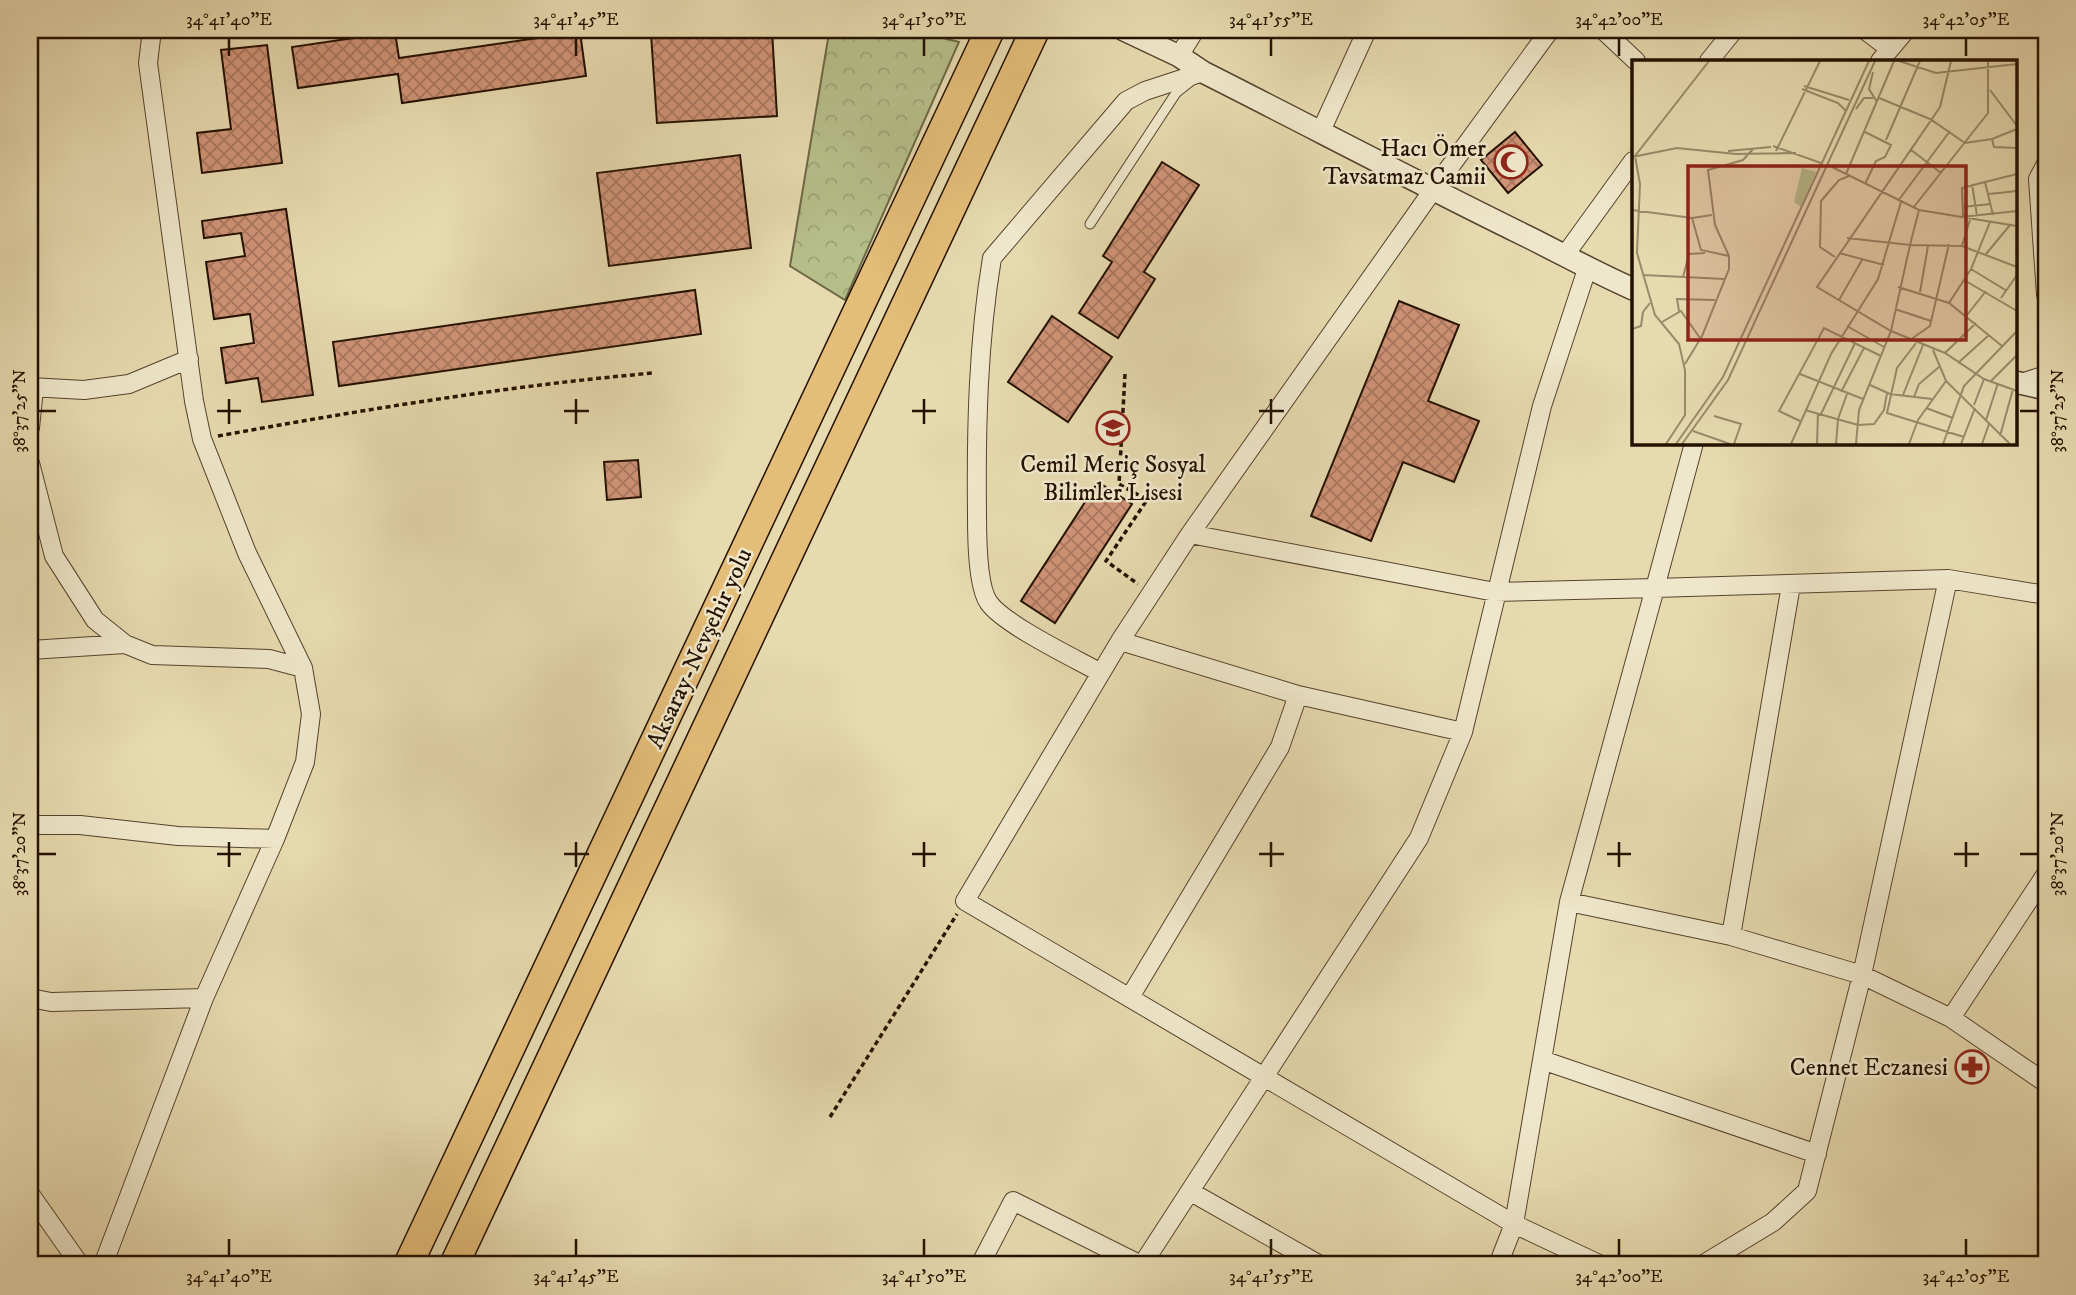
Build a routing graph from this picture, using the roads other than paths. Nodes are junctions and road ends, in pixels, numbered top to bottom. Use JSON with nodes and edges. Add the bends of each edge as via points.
{"nodes":[{"id":1,"x":152,"y":30,"type":"edge"},
{"id":2,"x":990,"y":30,"type":"edge"},
{"id":3,"x":1035,"y":30,"type":"edge"},
{"id":4,"x":1124,"y":30,"type":"edge"},
{"id":5,"x":1195,"y":30,"type":"edge"},
{"id":6,"x":1367,"y":30,"type":"edge"},
{"id":7,"x":1550,"y":30,"type":"edge"},
{"id":8,"x":1603,"y":30,"type":"edge"},
{"id":9,"x":1734,"y":30,"type":"edge"},
{"id":10,"x":1865,"y":30,"type":"edge"},
{"id":11,"x":1906,"y":30,"type":"edge"},
{"id":12,"x":1885,"y":55,"type":"edge"},
{"id":13,"x":1179,"y":56,"type":"junction"},
{"id":14,"x":1635,"y":60,"type":"edge"},
{"id":15,"x":1710,"y":60,"type":"edge"},
{"id":16,"x":1203,"y":72,"type":"junction"},
{"id":17,"x":1321,"y":131,"type":"junction"},
{"id":18,"x":1632,"y":162,"type":"edge"},
{"id":19,"x":2046,"y":164,"type":"edge"},
{"id":20,"x":1433,"y":190,"type":"junction"},
{"id":21,"x":1090,"y":224,"type":"dead end"},
{"id":22,"x":1565,"y":255,"type":"junction"},
{"id":23,"x":1587,"y":269,"type":"junction"},
{"id":24,"x":1632,"y":289,"type":"edge"},
{"id":25,"x":2046,"y":295,"type":"edge"},
{"id":26,"x":189,"y":359,"type":"junction"},
{"id":27,"x":2046,"y":375,"type":"edge"},
{"id":28,"x":2018,"y":382,"type":"edge"},
{"id":29,"x":32,"y":388,"type":"edge"},
{"id":30,"x":2046,"y":389,"type":"edge"},
{"id":31,"x":30,"y":428,"type":"edge"},
{"id":32,"x":1694,"y":444,"type":"edge"},
{"id":33,"x":30,"y":463,"type":"edge"},
{"id":34,"x":1190,"y":534,"type":"junction"},
{"id":35,"x":1948,"y":579,"type":"junction"},
{"id":36,"x":1791,"y":585,"type":"junction"},
{"id":37,"x":1655,"y":588,"type":"junction"},
{"id":38,"x":2045,"y":590,"type":"edge"},
{"id":39,"x":1496,"y":592,"type":"junction"},
{"id":40,"x":1121,"y":641,"type":"junction"},
{"id":41,"x":125,"y":644,"type":"junction"},
{"id":42,"x":30,"y":650,"type":"edge"},
{"id":43,"x":303,"y":668,"type":"junction"},
{"id":44,"x":1101,"y":673,"type":"junction"},
{"id":45,"x":1298,"y":695,"type":"junction"},
{"id":46,"x":1463,"y":732,"type":"junction"},
{"id":47,"x":30,"y":825,"type":"edge"},
{"id":48,"x":275,"y":839,"type":"junction"},
{"id":49,"x":2046,"y":874,"type":"edge"},
{"id":50,"x":1569,"y":902,"type":"junction"},
{"id":51,"x":1731,"y":936,"type":"junction"},
{"id":52,"x":1862,"y":975,"type":"junction"},
{"id":53,"x":1130,"y":997,"type":"junction"},
{"id":54,"x":30,"y":998,"type":"edge"},
{"id":55,"x":204,"y":998,"type":"junction"},
{"id":56,"x":1951,"y":1018,"type":"junction"},
{"id":57,"x":1542,"y":1060,"type":"junction"},
{"id":58,"x":1264,"y":1078,"type":"junction"},
{"id":59,"x":2046,"y":1083,"type":"edge"},
{"id":60,"x":1817,"y":1154,"type":"junction"},
{"id":61,"x":1191,"y":1192,"type":"junction"},
{"id":62,"x":30,"y":1194,"type":"edge"},
{"id":63,"x":1514,"y":1224,"type":"junction"},
{"id":64,"x":80,"y":1265,"type":"edge"},
{"id":65,"x":103,"y":1265,"type":"edge"},
{"id":66,"x":408,"y":1265,"type":"edge"},
{"id":67,"x":454,"y":1265,"type":"edge"},
{"id":68,"x":980,"y":1265,"type":"edge"},
{"id":69,"x":1141,"y":1265,"type":"edge"},
{"id":70,"x":1320,"y":1265,"type":"edge"},
{"id":71,"x":1498,"y":1265,"type":"edge"},
{"id":72,"x":1601,"y":1265,"type":"edge"},
{"id":73,"x":1702,"y":1265,"type":"edge"}],
"edges":[{"from":1,"to":26,"type":"street","via":[[148,63]]},
{"from":2,"to":66,"type":"highway","name":"Aksaray-Nevşehir yolu"},
{"from":3,"to":67,"type":"highway","name":"Aksaray-Nevşehir yolu"},
{"from":4,"to":13,"type":"street"},
{"from":5,"to":13,"type":"street"},
{"from":6,"to":17,"type":"street"},
{"from":7,"to":20,"type":"street"},
{"from":8,"to":14,"type":"street"},
{"from":9,"to":15,"type":"street"},
{"from":10,"to":12,"type":"street"},
{"from":11,"to":12,"type":"street"},
{"from":13,"to":16,"type":"street"},
{"from":16,"to":17,"type":"street"},
{"from":16,"to":21,"type":"lane","via":[[1176,93]]},
{"from":16,"to":44,"type":"street","via":[[1126,100],[992,258],[987,287],[976,428],[978,557],[987,601],[1002,617]]},
{"from":17,"to":20,"type":"street"},
{"from":18,"to":22,"type":"street"},
{"from":19,"to":25,"type":"street","via":[[2038,179]]},
{"from":20,"to":22,"type":"street"},
{"from":20,"to":34,"type":"street"},
{"from":22,"to":23,"type":"street"},
{"from":23,"to":24,"type":"street"},
{"from":23,"to":39,"type":"street","via":[[1542,406]]},
{"from":26,"to":29,"type":"street","via":[[129,384],[84,390]]},
{"from":26,"to":43,"type":"street","via":[[202,439],[247,553]]},
{"from":27,"to":28,"type":"street"},
{"from":28,"to":30,"type":"street"},
{"from":29,"to":31,"type":"street"},
{"from":32,"to":37,"type":"street"},
{"from":33,"to":41,"type":"street","via":[[54,556],[94,620]]},
{"from":34,"to":39,"type":"street"},
{"from":34,"to":40,"type":"street"},
{"from":35,"to":36,"type":"street"},
{"from":35,"to":38,"type":"street"},
{"from":35,"to":52,"type":"street"},
{"from":36,"to":37,"type":"street"},
{"from":36,"to":51,"type":"street"},
{"from":37,"to":39,"type":"street"},
{"from":37,"to":50,"type":"street"},
{"from":39,"to":46,"type":"street"},
{"from":40,"to":44,"type":"street"},
{"from":40,"to":45,"type":"street"},
{"from":41,"to":42,"type":"street"},
{"from":41,"to":43,"type":"street","via":[[152,655],[269,659]]},
{"from":43,"to":48,"type":"street","via":[[311,714],[305,762]]},
{"from":44,"to":53,"type":"street","via":[[965,901]]},
{"from":45,"to":46,"type":"street"},
{"from":45,"to":53,"type":"street","via":[[1280,747]]},
{"from":46,"to":58,"type":"street","via":[[1419,838]]},
{"from":47,"to":48,"type":"street"},
{"from":48,"to":55,"type":"street"},
{"from":49,"to":56,"type":"street"},
{"from":50,"to":51,"type":"street"},
{"from":50,"to":57,"type":"street"},
{"from":51,"to":52,"type":"street"},
{"from":52,"to":56,"type":"street"},
{"from":52,"to":60,"type":"street"},
{"from":53,"to":58,"type":"street"},
{"from":54,"to":55,"type":"street","via":[[51,1002]]},
{"from":55,"to":65,"type":"street"},
{"from":56,"to":59,"type":"street"},
{"from":57,"to":60,"type":"street"},
{"from":57,"to":63,"type":"street"},
{"from":58,"to":61,"type":"street"},
{"from":58,"to":63,"type":"street"},
{"from":60,"to":73,"type":"street","via":[[1807,1191],[1773,1222]]},
{"from":61,"to":69,"type":"street"},
{"from":61,"to":70,"type":"street"},
{"from":62,"to":64,"type":"street"},
{"from":63,"to":71,"type":"street"},
{"from":63,"to":72,"type":"street"},
{"from":68,"to":69,"type":"street","via":[[1013,1201]]}]}
